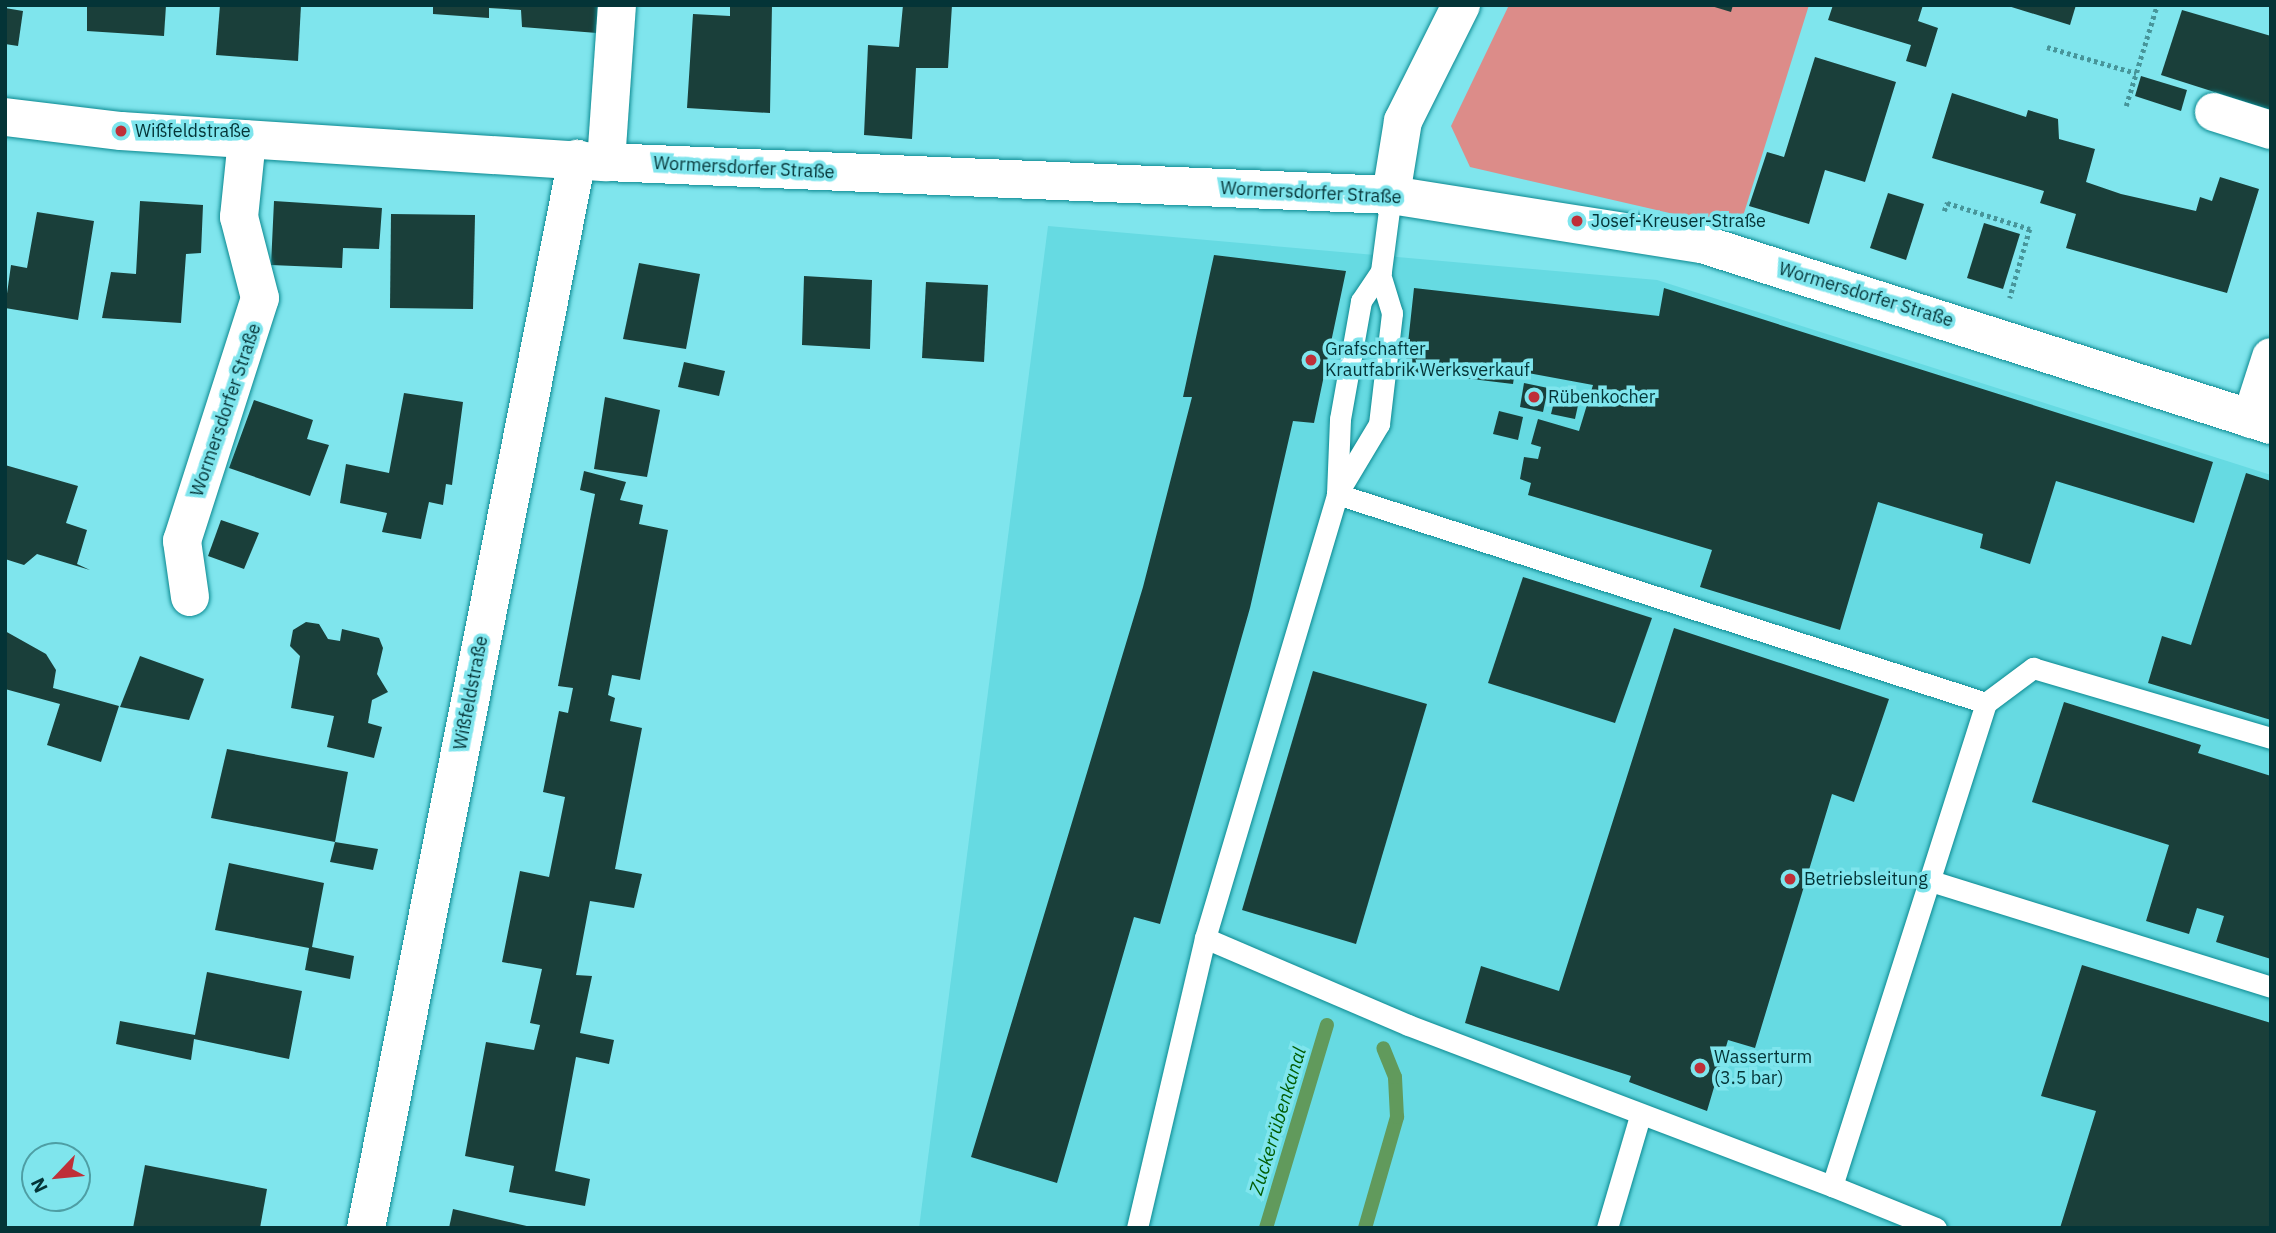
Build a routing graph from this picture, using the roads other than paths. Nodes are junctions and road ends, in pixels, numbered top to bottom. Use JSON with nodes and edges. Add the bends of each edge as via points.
{"nodes":[{"id":1,"x":617,"y":5,"type":"edge"},
{"id":2,"x":1461,"y":5,"type":"edge"},
{"id":3,"x":2214,"y":112,"type":"dead end"},
{"id":4,"x":5,"y":117,"type":"edge"},
{"id":5,"x":2271,"y":130,"type":"edge"},
{"id":6,"x":247,"y":139,"type":"junction"},
{"id":7,"x":591,"y":160,"type":"junction"},
{"id":8,"x":1391,"y":195,"type":"junction"},
{"id":9,"x":1380,"y":274,"type":"junction"},
{"id":10,"x":2271,"y":357,"type":"edge"},
{"id":11,"x":2261,"y":422,"type":"edge"},
{"id":12,"x":1337,"y":494,"type":"junction"},
{"id":13,"x":190,"y":597,"type":"dead end"},
{"id":14,"x":1986,"y":703,"type":"junction"},
{"id":15,"x":2271,"y":738,"type":"edge"},
{"id":16,"x":1931,"y":881,"type":"junction"},
{"id":17,"x":1205,"y":938,"type":"junction"},
{"id":18,"x":2271,"y":987,"type":"edge"},
{"id":19,"x":1640,"y":1116,"type":"junction"},
{"id":20,"x":1832,"y":1186,"type":"junction"},
{"id":21,"x":366,"y":1228,"type":"edge"},
{"id":22,"x":1137,"y":1228,"type":"edge"},
{"id":23,"x":1607,"y":1228,"type":"edge"},
{"id":24,"x":1936,"y":1228,"type":"edge"}],
"edges":[{"from":1,"to":7,"type":"street"},
{"from":2,"to":8,"type":"street","via":[[1403,121]]},
{"from":3,"to":5,"type":"street"},
{"from":4,"to":6,"type":"street","name":"Wormersdorfer Straße"},
{"from":6,"to":7,"type":"street","name":"Wormersdorfer Straße"},
{"from":6,"to":13,"type":"street","name":"Wormersdorfer Straße","via":[[239,217],[260,298],[182,541]]},
{"from":7,"to":8,"type":"street","name":"Wormersdorfer Straße"},
{"from":7,"to":21,"type":"street","name":"Wißfeldstraße"},
{"from":8,"to":9,"type":"lane"},
{"from":8,"to":11,"type":"street","name":"Wormersdorfer Straße","via":[[1702,244]]},
{"from":9,"to":12,"type":"lane","via":[[1361,301],[1340,418]]},
{"from":9,"to":12,"type":"lane","via":[[1392,313],[1379,424]]},
{"from":10,"to":11,"type":"street"},
{"from":12,"to":14,"type":"lane"},
{"from":12,"to":17,"type":"lane"},
{"from":14,"to":15,"type":"lane","via":[[2033,668]]},
{"from":14,"to":16,"type":"lane"},
{"from":16,"to":18,"type":"lane"},
{"from":16,"to":20,"type":"lane"},
{"from":17,"to":19,"type":"lane"},
{"from":17,"to":22,"type":"lane"},
{"from":19,"to":20,"type":"lane"},
{"from":19,"to":23,"type":"lane"},
{"from":20,"to":24,"type":"lane"}]}
